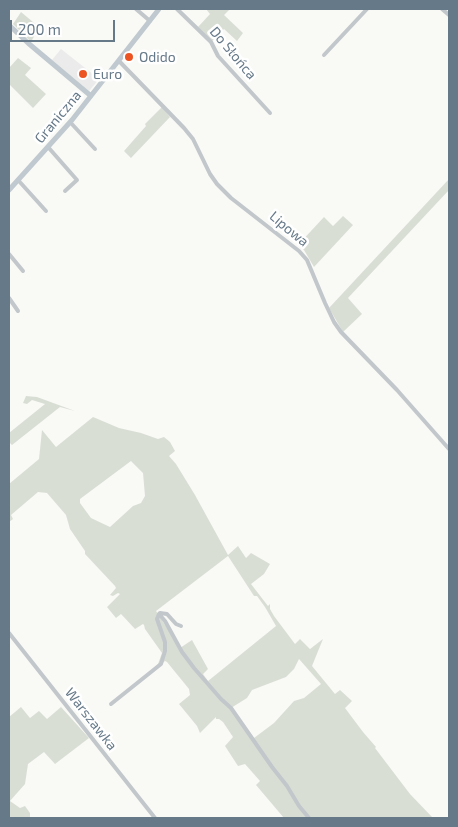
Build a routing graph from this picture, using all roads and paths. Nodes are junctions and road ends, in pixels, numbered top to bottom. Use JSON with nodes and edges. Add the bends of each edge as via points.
{"nodes":[{"id":1,"x":136,"y":9,"type":"edge"},
{"id":2,"x":159,"y":9,"type":"edge"},
{"id":3,"x":177,"y":9,"type":"edge"},
{"id":4,"x":367,"y":9,"type":"edge"},
{"id":5,"x":442,"y":9,"type":"edge"},
{"id":6,"x":449,"y":15,"type":"edge"},
{"id":7,"x":150,"y":21,"type":"junction"},
{"id":8,"x":9,"y":25,"type":"edge"},
{"id":9,"x":324,"y":55,"type":"dead end"},
{"id":10,"x":119,"y":61,"type":"junction"},
{"id":11,"x":91,"y":96,"type":"junction"},
{"id":12,"x":270,"y":113,"type":"dead end"},
{"id":13,"x":70,"y":122,"type":"junction"},
{"id":14,"x":48,"y":147,"type":"junction"},
{"id":15,"x":95,"y":149,"type":"dead end"},
{"id":16,"x":18,"y":180,"type":"junction"},
{"id":17,"x":9,"y":190,"type":"edge"},
{"id":18,"x":65,"y":191,"type":"dead end"},
{"id":19,"x":46,"y":211,"type":"dead end"},
{"id":20,"x":9,"y":254,"type":"edge"},
{"id":21,"x":23,"y":270,"type":"dead end"},
{"id":22,"x":9,"y":298,"type":"edge"},
{"id":23,"x":18,"y":311,"type":"dead end"},
{"id":24,"x":449,"y":449,"type":"edge"},
{"id":25,"x":159,"y":614,"type":"junction"},
{"id":26,"x":181,"y":626,"type":"dead end"},
{"id":27,"x":9,"y":634,"type":"edge"},
{"id":28,"x":111,"y":704,"type":"dead end"},
{"id":29,"x":155,"y":818,"type":"edge"},
{"id":30,"x":309,"y":818,"type":"edge"}],
"edges":[{"from":1,"to":7,"type":"street"},
{"from":2,"to":7,"type":"street","name":"Graniczna"},
{"from":3,"to":12,"type":"street","name":"Do Słońca","via":[[211,42],[218,56]]},
{"from":4,"to":9,"type":"street"},
{"from":5,"to":6,"type":"street"},
{"from":7,"to":10,"type":"street","name":"Graniczna"},
{"from":8,"to":11,"type":"street"},
{"from":10,"to":11,"type":"street","name":"Graniczna"},
{"from":10,"to":24,"type":"street","name":"Lipowa","via":[[193,139],[217,184],[299,250],[307,260],[341,332]]},
{"from":11,"to":13,"type":"street","name":"Graniczna"},
{"from":13,"to":14,"type":"street","name":"Graniczna"},
{"from":13,"to":15,"type":"street"},
{"from":14,"to":16,"type":"street","name":"Graniczna"},
{"from":14,"to":18,"type":"street","via":[[77,180]]},
{"from":16,"to":17,"type":"street","name":"Graniczna"},
{"from":16,"to":19,"type":"street"},
{"from":20,"to":21,"type":"street"},
{"from":22,"to":23,"type":"street"},
{"from":25,"to":26,"type":"street","via":[[167,614]]},
{"from":25,"to":28,"type":"street","via":[[165,642],[161,664]]},
{"from":25,"to":30,"type":"street","via":[[182,652],[231,708]]},
{"from":27,"to":29,"type":"street","name":"Warszawka"}]}
